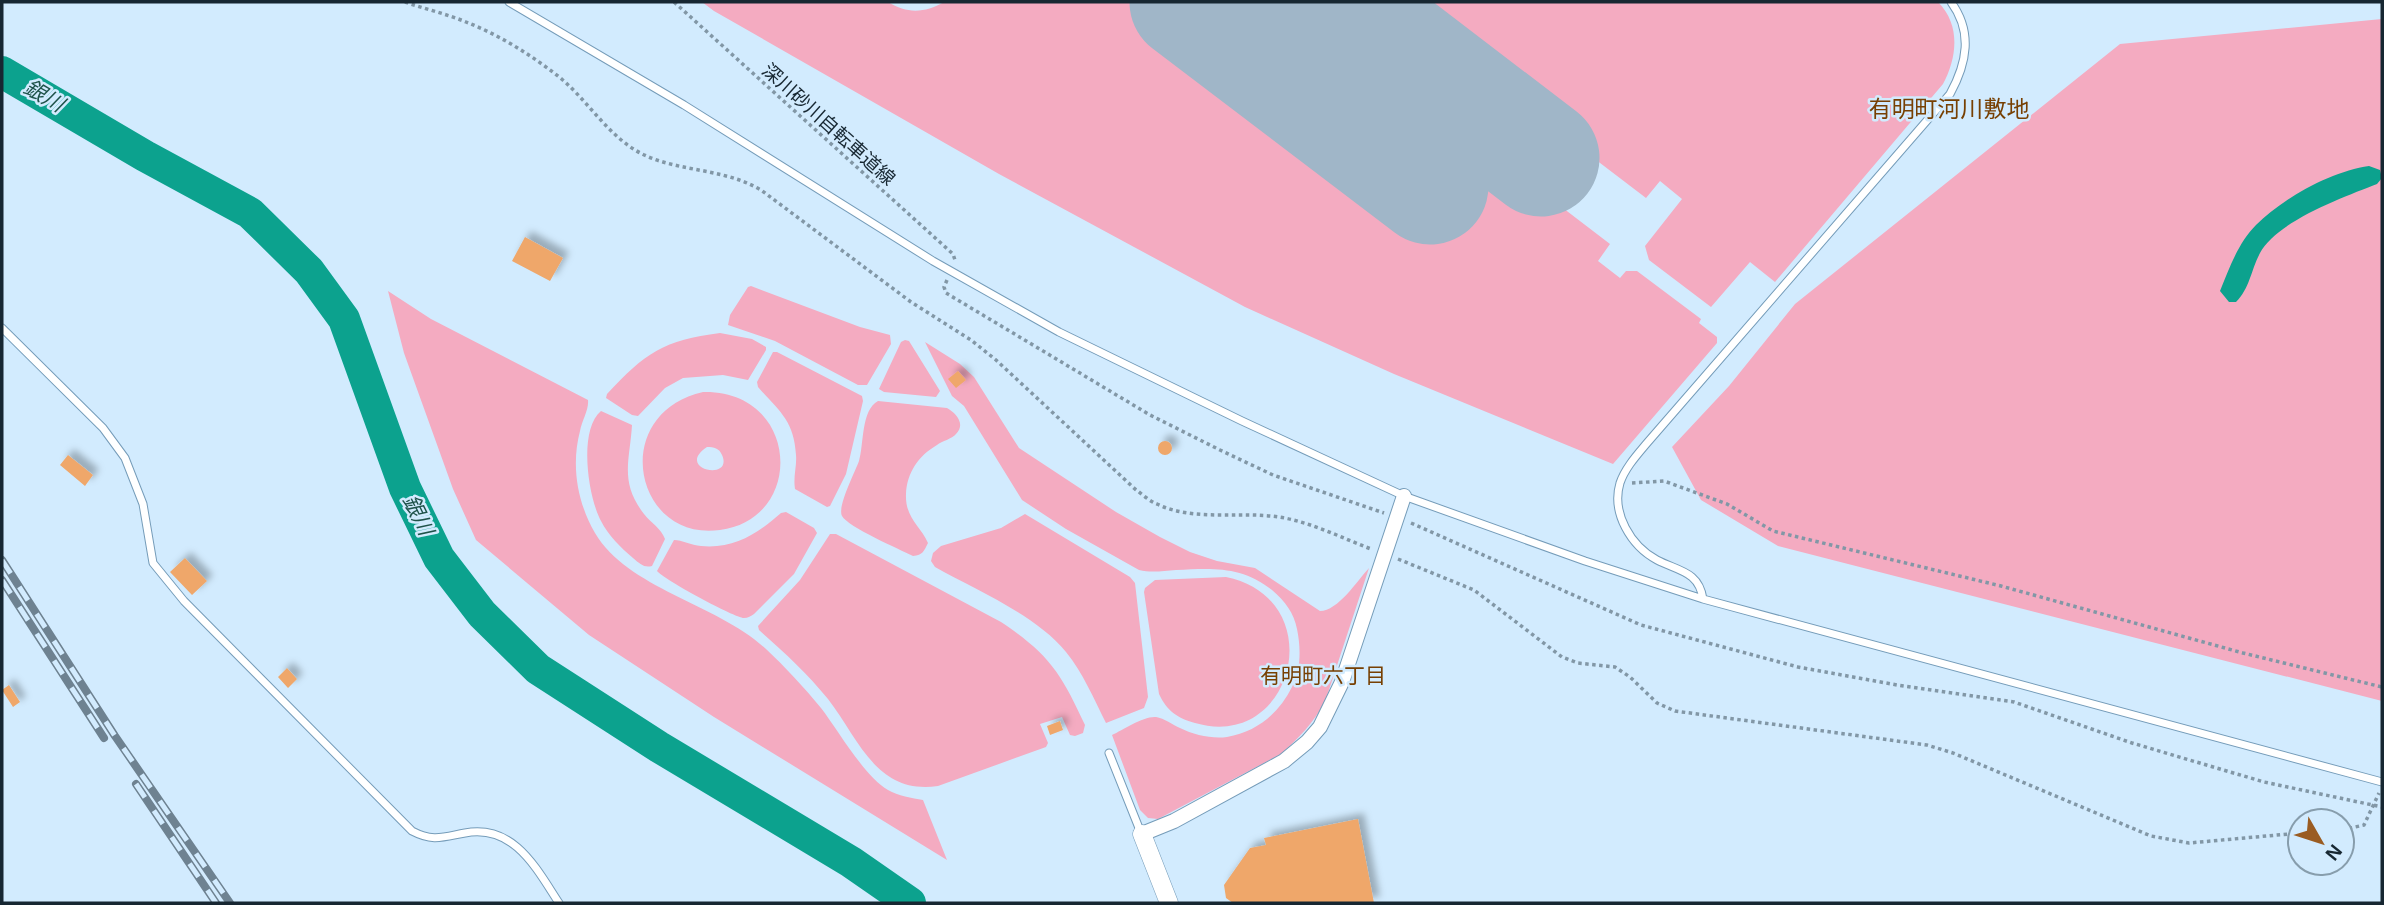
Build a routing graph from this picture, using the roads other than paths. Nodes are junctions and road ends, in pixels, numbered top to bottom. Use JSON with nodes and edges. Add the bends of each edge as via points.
{"nodes":[{"id":1,"x":509,"y":2,"type":"edge"},
{"id":2,"x":1951,"y":2,"type":"edge"},
{"id":3,"x":2,"y":328,"type":"edge"},
{"id":4,"x":1404,"y":496,"type":"junction"},
{"id":5,"x":1703,"y":599,"type":"junction"},
{"id":6,"x":1109,"y":753,"type":"dead end"},
{"id":7,"x":2382,"y":782,"type":"edge"},
{"id":8,"x":1142,"y":834,"type":"junction"},
{"id":9,"x":559,"y":903,"type":"edge"},
{"id":10,"x":1169,"y":903,"type":"edge"}],
"edges":[{"from":1,"to":4,"type":"lane","via":[[1059,332]]},
{"from":2,"to":5,"type":"lane","via":[[1967,47],[1961,74],[1950,94],[1647,443],[1619,485],[1619,509],[1628,532],[1642,550],[1698,581]]},
{"from":3,"to":9,"type":"lane","via":[[103,428],[125,458],[143,504],[153,562],[184,601],[412,831],[426,838],[496,833],[514,842],[529,858]]},
{"from":4,"to":5,"type":"lane"},
{"from":4,"to":8,"type":"street","via":[[1342,682],[1320,727],[1284,761]]},
{"from":5,"to":7,"type":"lane"},
{"from":6,"to":8,"type":"lane"},
{"from":8,"to":10,"type":"street"}]}
